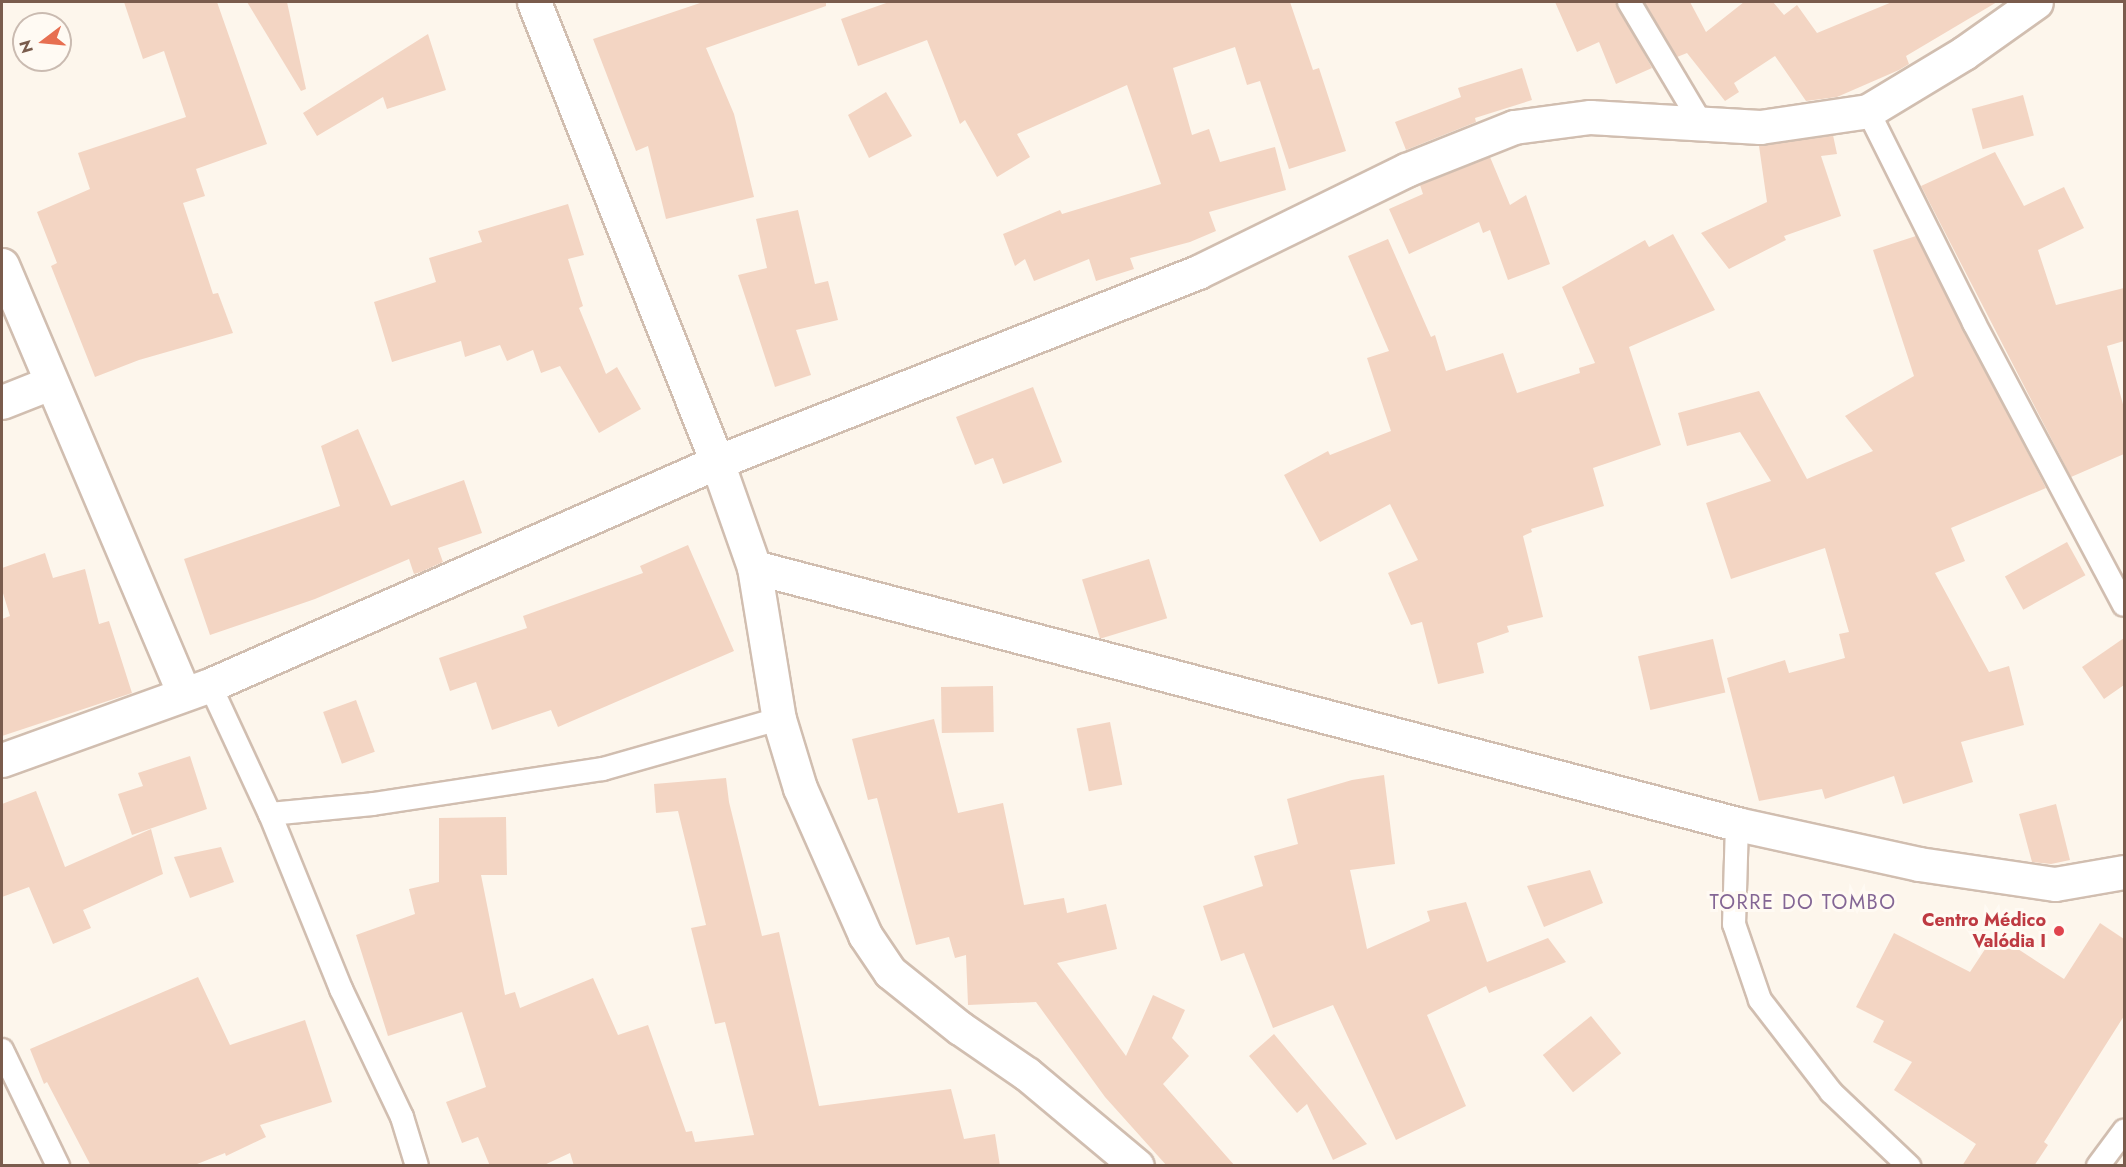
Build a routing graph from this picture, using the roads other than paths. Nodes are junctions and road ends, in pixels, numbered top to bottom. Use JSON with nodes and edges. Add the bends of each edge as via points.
{"nodes":[{"id":1,"x":534,"y":2,"type":"edge"},
{"id":2,"x":1629,"y":2,"type":"edge"},
{"id":3,"x":2036,"y":2,"type":"edge"},
{"id":4,"x":1868,"y":111,"type":"junction"},
{"id":5,"x":1703,"y":126,"type":"junction"},
{"id":6,"x":2,"y":265,"type":"edge"},
{"id":7,"x":50,"y":383,"type":"junction"},
{"id":8,"x":2,"y":402,"type":"edge"},
{"id":9,"x":717,"y":462,"type":"junction"},
{"id":10,"x":754,"y":567,"type":"junction"},
{"id":11,"x":2124,"y":605,"type":"edge"},
{"id":12,"x":196,"y":689,"type":"junction"},
{"id":13,"x":779,"y":719,"type":"junction"},
{"id":14,"x":2,"y":760,"type":"edge"},
{"id":15,"x":270,"y":814,"type":"junction"},
{"id":16,"x":1737,"y":824,"type":"junction"},
{"id":17,"x":2124,"y":872,"type":"edge"},
{"id":18,"x":2,"y":1050,"type":"edge"},
{"id":19,"x":2124,"y":1131,"type":"edge"},
{"id":20,"x":58,"y":1166,"type":"edge"},
{"id":21,"x":417,"y":1166,"type":"edge"},
{"id":22,"x":1137,"y":1166,"type":"edge"},
{"id":23,"x":1909,"y":1166,"type":"edge"},
{"id":24,"x":2098,"y":1166,"type":"edge"}],
"edges":[{"from":1,"to":9,"type":"street"},
{"from":2,"to":5,"type":"lane"},
{"from":3,"to":4,"type":"street","via":[[1964,53]]},
{"from":4,"to":5,"type":"street","via":[[1760,128]]},
{"from":4,"to":11,"type":"lane","via":[[1974,323]]},
{"from":5,"to":9,"type":"street","via":[[1590,117],[1514,127],[1407,170],[1198,272]]},
{"from":6,"to":7,"type":"street"},
{"from":7,"to":8,"type":"street"},
{"from":7,"to":12,"type":"street"},
{"from":9,"to":10,"type":"street"},
{"from":9,"to":12,"type":"street"},
{"from":10,"to":13,"type":"street"},
{"from":10,"to":16,"type":"street"},
{"from":12,"to":14,"type":"street"},
{"from":12,"to":15,"type":"lane"},
{"from":13,"to":15,"type":"lane","via":[[603,769],[373,804]]},
{"from":13,"to":22,"type":"street","via":[[800,788],[865,935],[890,972],[960,1028],[1027,1074]]},
{"from":15,"to":21,"type":"lane","via":[[341,989],[402,1117]]},
{"from":16,"to":17,"type":"street","via":[[1919,864],[2055,884]]},
{"from":16,"to":23,"type":"lane","via":[[1734,924],[1760,1000],[1831,1092]]},
{"from":18,"to":20,"type":"lane"},
{"from":19,"to":24,"type":"lane"}]}
